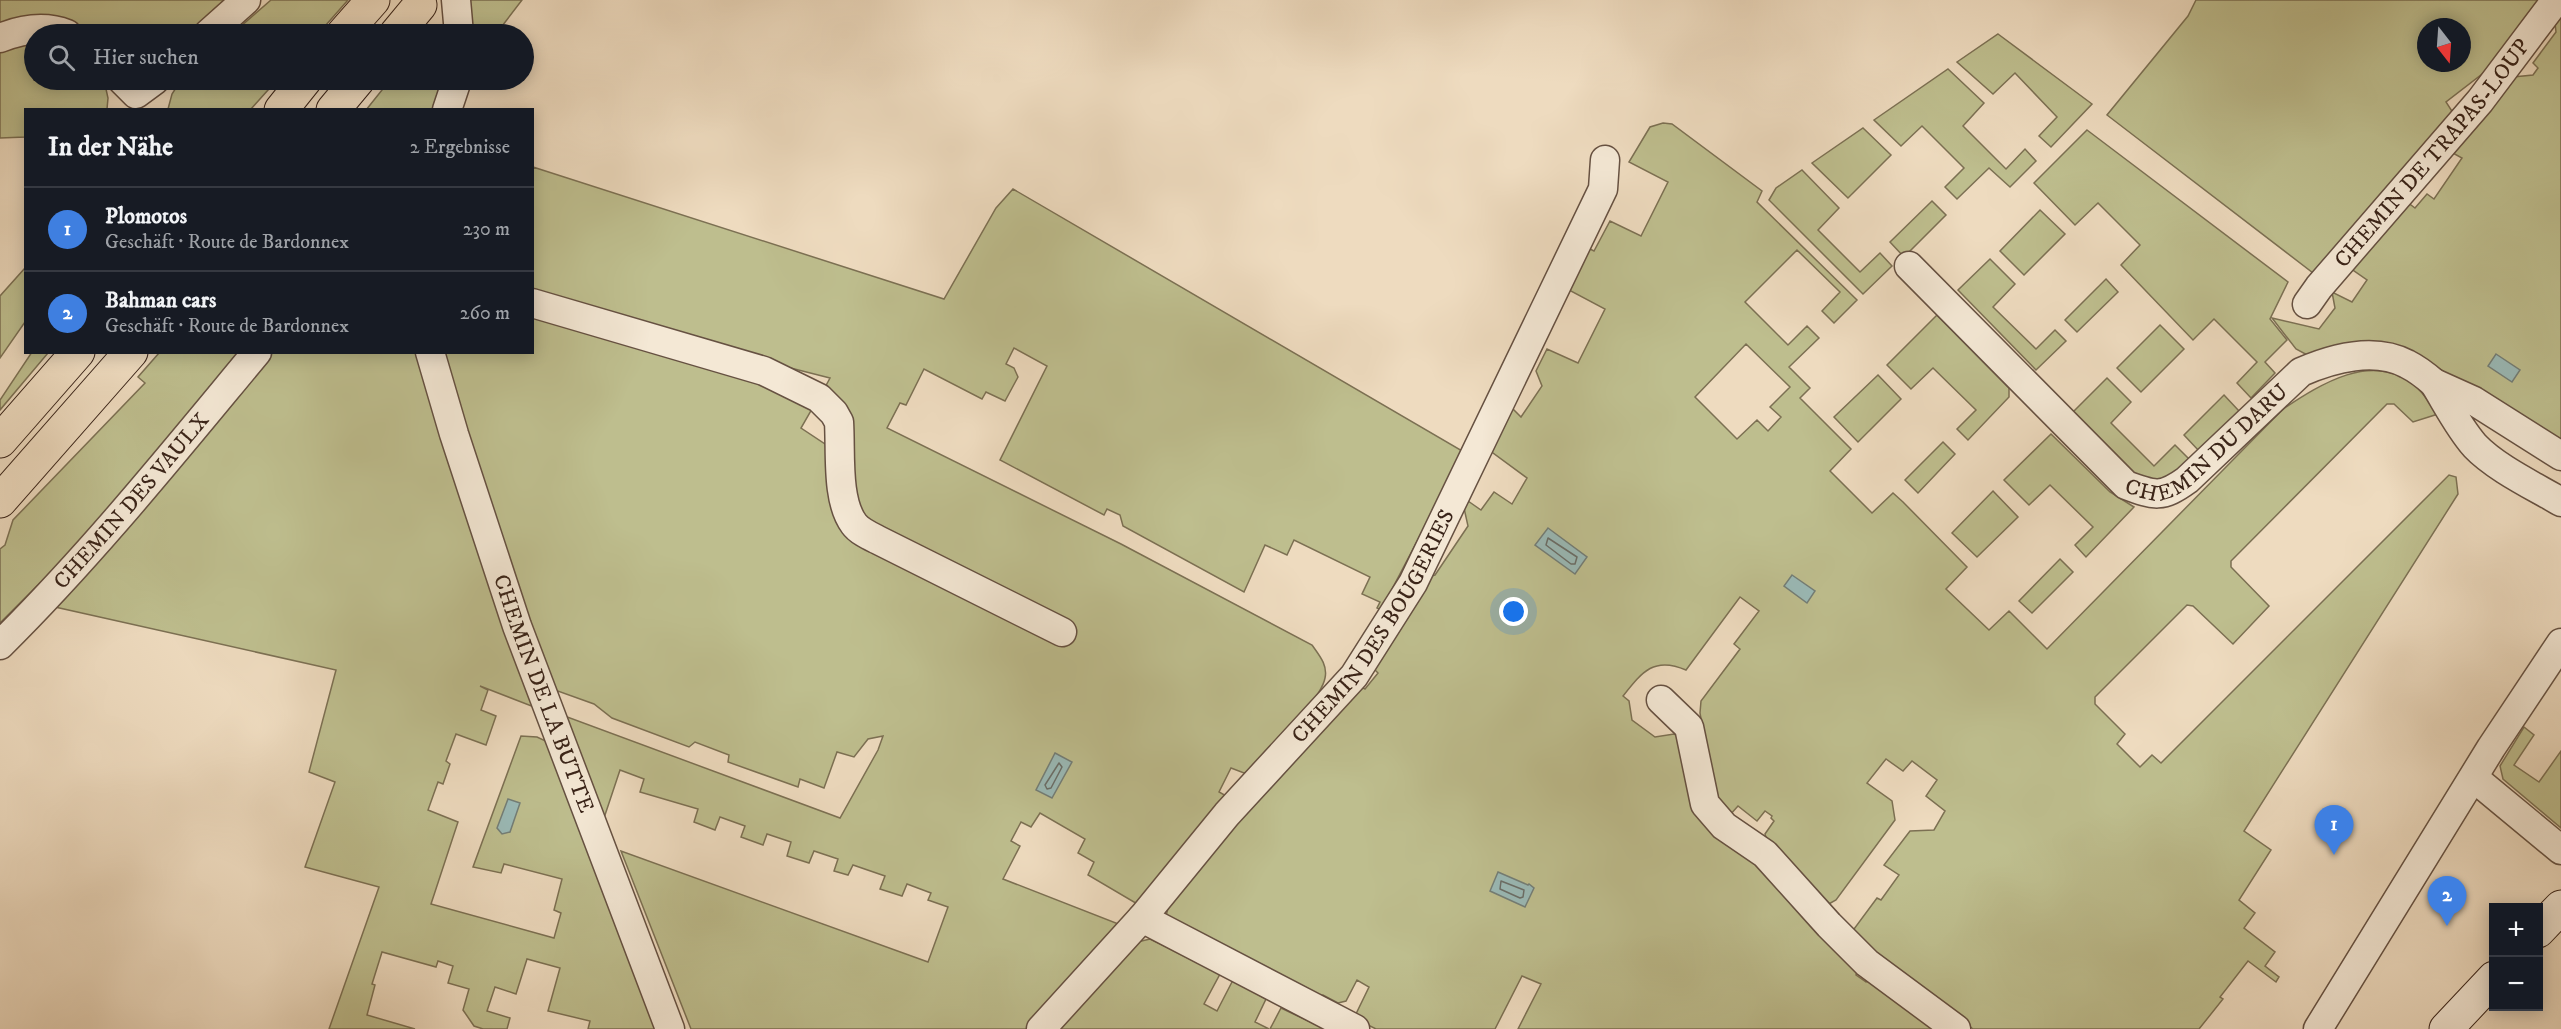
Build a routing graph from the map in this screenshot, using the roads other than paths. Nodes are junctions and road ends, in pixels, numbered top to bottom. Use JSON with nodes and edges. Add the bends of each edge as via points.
{"nodes":[{"id":1,"x":246,"y":0,"type":"edge"},
{"id":2,"x":373,"y":0,"type":"edge"},
{"id":3,"x":2556,"y":0,"type":"edge"},
{"id":4,"x":420,"y":5,"type":"dead end"},
{"id":5,"x":219,"y":24,"type":"edge"},
{"id":6,"x":352,"y":24,"type":"edge"},
{"id":7,"x":404,"y":24,"type":"edge"},
{"id":8,"x":24,"y":30,"type":"edge"},
{"id":9,"x":0,"y":38,"type":"edge"},
{"id":10,"x":297,"y":90,"type":"edge"},
{"id":11,"x":350,"y":90,"type":"edge"},
{"id":12,"x":454,"y":90,"type":"edge"},
{"id":13,"x":282,"y":108,"type":"edge"},
{"id":14,"x":335,"y":108,"type":"edge"},
{"id":15,"x":448,"y":108,"type":"edge"},
{"id":16,"x":1605,"y":160,"type":"dead end"},
{"id":17,"x":1909,"y":266,"type":"dead end"},
{"id":18,"x":534,"y":304,"type":"edge"},
{"id":19,"x":2307,"y":304,"type":"dead end"},
{"id":20,"x":76,"y":354,"type":"edge"},
{"id":21,"x":129,"y":354,"type":"edge"},
{"id":22,"x":255,"y":354,"type":"edge"},
{"id":23,"x":431,"y":354,"type":"edge"},
{"id":24,"x":2434,"y":383,"type":"junction"},
{"id":25,"x":0,"y":441,"type":"edge"},
{"id":26,"x":2561,"y":456,"type":"edge"},
{"id":27,"x":0,"y":501,"type":"edge"},
{"id":28,"x":2561,"y":502,"type":"edge"},
{"id":29,"x":1062,"y":632,"type":"dead end"},
{"id":30,"x":2561,"y":643,"type":"edge"},
{"id":31,"x":0,"y":645,"type":"edge"},
{"id":32,"x":1662,"y":700,"type":"dead end"},
{"id":33,"x":2474,"y":778,"type":"junction"},
{"id":34,"x":2561,"y":850,"type":"edge"},
{"id":35,"x":2561,"y":907,"type":"edge"},
{"id":36,"x":1142,"y":918,"type":"junction"},
{"id":37,"x":2543,"y":926,"type":"edge"},
{"id":38,"x":2489,"y":982,"type":"edge"},
{"id":39,"x":670,"y":1029,"type":"edge"},
{"id":40,"x":1041,"y":1029,"type":"edge"},
{"id":41,"x":1355,"y":1029,"type":"edge"},
{"id":42,"x":1956,"y":1029,"type":"edge"},
{"id":43,"x":2318,"y":1029,"type":"edge"},
{"id":44,"x":2446,"y":1029,"type":"edge"}],
"edges":[{"from":1,"to":5,"type":"street"},
{"from":2,"to":6,"type":"highway"},
{"from":3,"to":19,"type":"street","name":"CHEMIN DE TRAPAS-LOUP","via":[[2480,101]]},
{"from":4,"to":7,"type":"highway"},
{"from":8,"to":9,"type":"street"},
{"from":10,"to":13,"type":"highway"},
{"from":11,"to":14,"type":"highway"},
{"from":12,"to":15,"type":"street"},
{"from":16,"to":36,"type":"street","name":"CHEMIN DES BOUGERIES","via":[[1603,189],[1413,584],[1354,676],[1227,814]]},
{"from":17,"to":24,"type":"street","name":"CHEMIN DU DARU","via":[[2126,485],[2151,493],[2168,494],[2187,480],[2301,372],[2320,364],[2357,355],[2391,358],[2406,363]]},
{"from":18,"to":29,"type":"street","via":[[764,370],[819,398],[838,422],[843,493],[855,526]]},
{"from":20,"to":25,"type":"highway"},
{"from":21,"to":27,"type":"highway"},
{"from":22,"to":31,"type":"street","name":"CHEMIN DES VAULX","via":[[161,467]]},
{"from":23,"to":39,"type":"street","name":"CHEMIN DE LA BUTTE","via":[[517,626]]},
{"from":24,"to":26,"type":"street","name":"CHEMIN DU DARU","via":[[2474,401]]},
{"from":24,"to":28,"type":"street","name":"CHEMIN DU DARU","via":[[2476,446]]},
{"from":30,"to":33,"type":"street"},
{"from":32,"to":42,"type":"street","via":[[1689,727],[1705,804],[1724,826],[1765,854],[1867,963]]},
{"from":33,"to":34,"type":"street"},
{"from":33,"to":43,"type":"street"},
{"from":35,"to":37,"type":"main road"},
{"from":36,"to":40,"type":"street","name":"CHEMIN DES BOUGERIES"},
{"from":36,"to":41,"type":"street"},
{"from":38,"to":44,"type":"main road"}]}
